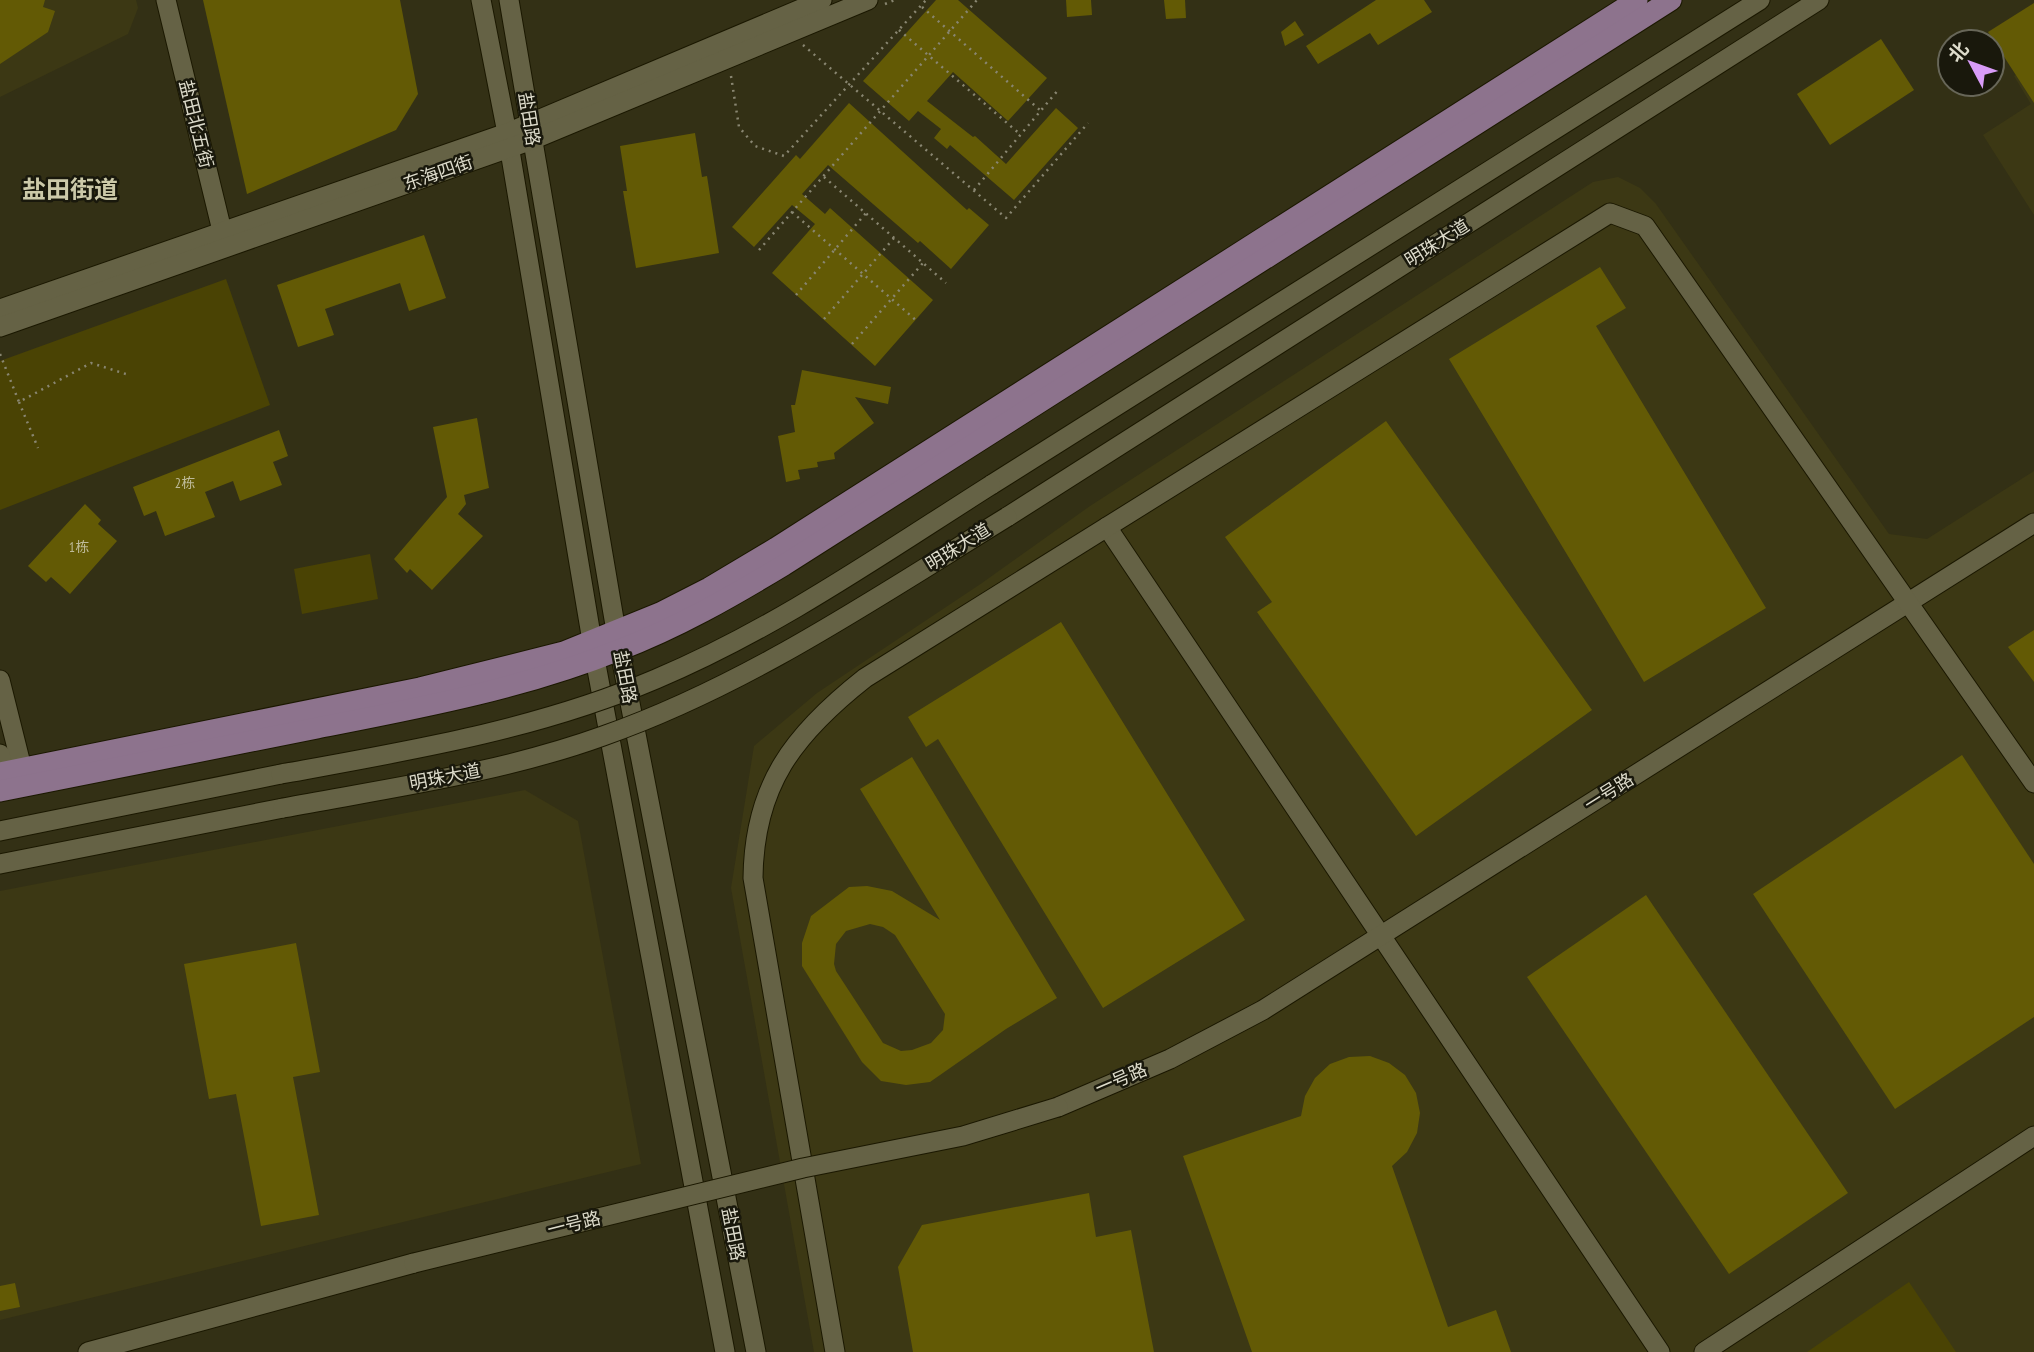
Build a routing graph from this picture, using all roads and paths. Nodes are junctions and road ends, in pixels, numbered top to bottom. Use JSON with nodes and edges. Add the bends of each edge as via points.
{"nodes":[{"id":1,"x":166,"y":0,"type":"edge"},
{"id":2,"x":481,"y":0,"type":"edge"},
{"id":3,"x":509,"y":0,"type":"edge"},
{"id":4,"x":822,"y":0,"type":"edge"},
{"id":5,"x":868,"y":0,"type":"edge"},
{"id":6,"x":926,"y":0,"type":"edge"},
{"id":7,"x":977,"y":0,"type":"edge"},
{"id":8,"x":1637,"y":0,"type":"edge"},
{"id":9,"x":1671,"y":0,"type":"edge"},
{"id":10,"x":1760,"y":0,"type":"edge"},
{"id":11,"x":1819,"y":0,"type":"edge"},
{"id":12,"x":921,"y":7,"type":"junction"},
{"id":13,"x":899,"y":30,"type":"junction"},
{"id":14,"x":949,"y":32,"type":"junction"},
{"id":15,"x":797,"y":39,"type":"dead end"},
{"id":16,"x":928,"y":56,"type":"junction"},
{"id":17,"x":729,"y":68,"type":"dead end"},
{"id":18,"x":850,"y":84,"type":"junction"},
{"id":19,"x":1059,"y":89,"type":"dead end"},
{"id":20,"x":881,"y":110,"type":"junction"},
{"id":21,"x":1041,"y":111,"type":"junction"},
{"id":22,"x":1088,"y":122,"type":"dead end"},
{"id":23,"x":532,"y":132,"type":"junction"},
{"id":24,"x":1021,"y":135,"type":"junction"},
{"id":25,"x":508,"y":141,"type":"junction"},
{"id":26,"x":823,"y":176,"type":"junction"},
{"id":27,"x":974,"y":190,"type":"junction"},
{"id":28,"x":792,"y":212,"type":"junction"},
{"id":29,"x":866,"y":213,"type":"junction"},
{"id":30,"x":894,"y":238,"type":"junction"},
{"id":31,"x":224,"y":240,"type":"junction"},
{"id":32,"x":835,"y":249,"type":"junction"},
{"id":33,"x":760,"y":250,"type":"dead end"},
{"id":34,"x":923,"y":263,"type":"junction"},
{"id":35,"x":863,"y":274,"type":"junction"},
{"id":36,"x":946,"y":283,"type":"dead end"},
{"id":37,"x":796,"y":295,"type":"dead end"},
{"id":38,"x":891,"y":299,"type":"junction"},
{"id":39,"x":0,"y":309,"type":"edge"},
{"id":40,"x":824,"y":319,"type":"dead end"},
{"id":41,"x":918,"y":322,"type":"dead end"},
{"id":42,"x":0,"y":327,"type":"edge"},
{"id":43,"x":852,"y":344,"type":"dead end"},
{"id":44,"x":0,"y":354,"type":"edge"},
{"id":45,"x":126,"y":374,"type":"dead end"},
{"id":46,"x":19,"y":402,"type":"junction"},
{"id":47,"x":38,"y":448,"type":"dead end"},
{"id":48,"x":2034,"y":523,"type":"edge"},
{"id":49,"x":1107,"y":527,"type":"junction"},
{"id":50,"x":1909,"y":601,"type":"junction"},
{"id":51,"x":618,"y":641,"type":"junction"},
{"id":52,"x":594,"y":651,"type":"junction"},
{"id":53,"x":0,"y":680,"type":"edge"},
{"id":54,"x":5,"y":772,"type":"edge"},
{"id":55,"x":2034,"y":783,"type":"edge"},
{"id":56,"x":0,"y":831,"type":"edge"},
{"id":57,"x":0,"y":864,"type":"edge"},
{"id":58,"x":1381,"y":936,"type":"junction"},
{"id":59,"x":2034,"y":1136,"type":"edge"},
{"id":60,"x":803,"y":1168,"type":"junction"},
{"id":61,"x":88,"y":1352,"type":"edge"},
{"id":62,"x":725,"y":1352,"type":"edge"},
{"id":63,"x":756,"y":1352,"type":"edge"},
{"id":64,"x":835,"y":1352,"type":"edge"},
{"id":65,"x":1660,"y":1352,"type":"edge"},
{"id":66,"x":1704,"y":1352,"type":"edge"}],
"edges":[{"from":1,"to":31,"type":"street","name":"盐田北五街"},
{"from":2,"to":25,"type":"street","name":"盐田路"},
{"from":3,"to":23,"type":"street","name":"盐田路"},
{"from":4,"to":23,"type":"street","name":"东海四街"},
{"from":5,"to":23,"type":"street","name":"东海四街"},
{"from":6,"to":12,"type":"path"},
{"from":7,"to":14,"type":"path"},
{"from":8,"to":51,"type":"main road","via":[[776,548]]},
{"from":9,"to":51,"type":"main road","via":[[784,565],[717,604]]},
{"from":10,"to":56,"type":"street","name":"明珠大道","bridge":true,"via":[[775,620],[656,679],[519,726]]},
{"from":11,"to":57,"type":"street","name":"明珠大道","bridge":true,"via":[[1007,517],[788,651],[667,712],[603,737],[474,772]]},
{"from":12,"to":13,"type":"path"},
{"from":12,"to":14,"type":"path"},
{"from":13,"to":16,"type":"path"},
{"from":13,"to":18,"type":"path"},
{"from":14,"to":16,"type":"path"},
{"from":14,"to":21,"type":"path"},
{"from":15,"to":18,"type":"path"},
{"from":16,"to":20,"type":"path"},
{"from":16,"to":24,"type":"path"},
{"from":17,"to":18,"type":"path","via":[[739,127],[755,146],[784,156]]},
{"from":18,"to":20,"type":"path"},
{"from":19,"to":21,"type":"path"},
{"from":20,"to":26,"type":"path"},
{"from":20,"to":27,"type":"path"},
{"from":21,"to":24,"type":"path"},
{"from":22,"to":27,"type":"path","via":[[1006,218]]},
{"from":23,"to":25,"type":"street","name":"东海四街"},
{"from":23,"to":51,"type":"street","name":"盐田路"},
{"from":24,"to":27,"type":"path"},
{"from":25,"to":31,"type":"street","name":"东海四街"},
{"from":25,"to":52,"type":"street","name":"盐田路"},
{"from":26,"to":28,"type":"path"},
{"from":26,"to":29,"type":"path"},
{"from":28,"to":32,"type":"path"},
{"from":28,"to":33,"type":"path"},
{"from":29,"to":30,"type":"path"},
{"from":29,"to":32,"type":"path"},
{"from":30,"to":34,"type":"path"},
{"from":30,"to":35,"type":"path"},
{"from":31,"to":39,"type":"street","name":"东海四街"},
{"from":31,"to":42,"type":"street","name":"东海四街"},
{"from":32,"to":35,"type":"path"},
{"from":32,"to":37,"type":"path"},
{"from":34,"to":36,"type":"path"},
{"from":34,"to":38,"type":"path"},
{"from":35,"to":38,"type":"path"},
{"from":35,"to":40,"type":"path"},
{"from":38,"to":41,"type":"path"},
{"from":38,"to":43,"type":"path"},
{"from":44,"to":46,"type":"path"},
{"from":45,"to":46,"type":"path","via":[[91,363]]},
{"from":46,"to":47,"type":"path"},
{"from":48,"to":50,"type":"street","name":"一号路"},
{"from":49,"to":50,"type":"street","via":[[1610,213],[1645,226]]},
{"from":49,"to":58,"type":"street"},
{"from":49,"to":60,"type":"street","via":[[865,678],[813,724],[788,753],[772,784],[753,850],[753,878]]},
{"from":50,"to":55,"type":"street"},
{"from":50,"to":58,"type":"street","name":"一号路"},
{"from":51,"to":52,"type":"main road"},
{"from":51,"to":63,"type":"street","name":"盐田路"},
{"from":52,"to":54,"type":"main road"},
{"from":52,"to":54,"type":"main road","via":[[498,689],[422,707]]},
{"from":52,"to":62,"type":"street","name":"盐田路"},
{"from":53,"to":54,"type":"street"},
{"from":58,"to":60,"type":"street","name":"一号路","bridge":true,"via":[[1263,1010],[1170,1059],[1058,1107],[963,1136]]},
{"from":58,"to":65,"type":"street"},
{"from":59,"to":66,"type":"street"},
{"from":60,"to":61,"type":"street","name":"一号路","bridge":true,"via":[[414,1263]]},
{"from":60,"to":64,"type":"street"}]}
